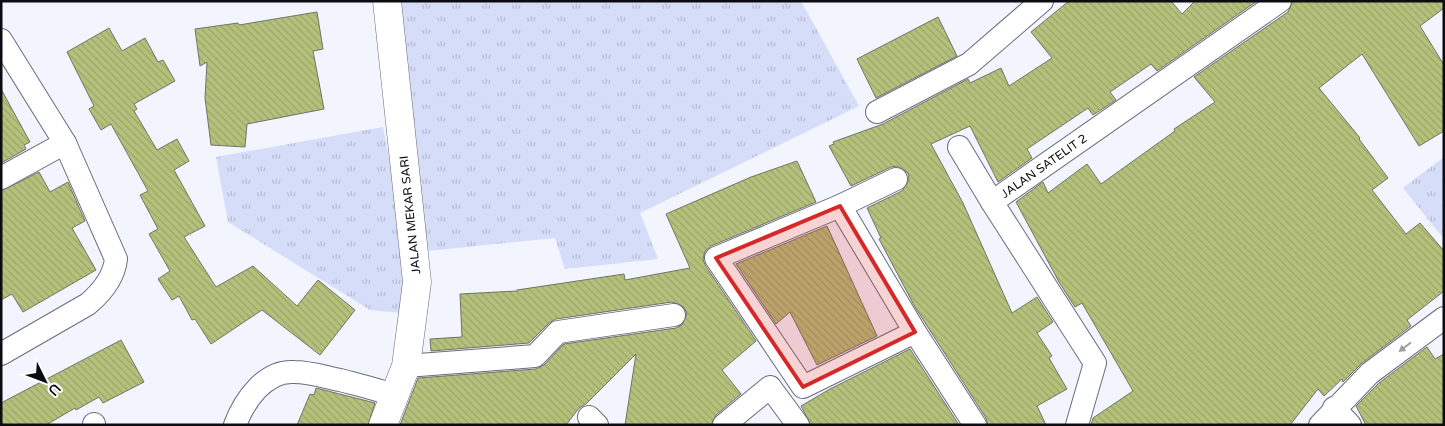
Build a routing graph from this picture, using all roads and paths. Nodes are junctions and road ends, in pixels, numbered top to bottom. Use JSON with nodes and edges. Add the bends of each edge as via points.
{"nodes":[{"id":1,"x":387,"y":1,"type":"edge"},
{"id":2,"x":1042,"y":1,"type":"edge"},
{"id":3,"x":1280,"y":1,"type":"edge"},
{"id":4,"x":1,"y":40,"type":"edge"},
{"id":5,"x":877,"y":112,"type":"dead end"},
{"id":6,"x":65,"y":143,"type":"junction"},
{"id":7,"x":959,"y":147,"type":"dead end"},
{"id":8,"x":1,"y":178,"type":"edge"},
{"id":9,"x":896,"y":179,"type":"dead end"},
{"id":10,"x":992,"y":202,"type":"junction"},
{"id":11,"x":840,"y":206,"type":"junction"},
{"id":12,"x":674,"y":316,"type":"dead end"},
{"id":13,"x":1444,"y":318,"type":"edge"},
{"id":14,"x":915,"y":332,"type":"junction"},
{"id":15,"x":1,"y":354,"type":"edge"},
{"id":16,"x":406,"y":366,"type":"junction"},
{"id":17,"x":395,"y":396,"type":"junction"},
{"id":18,"x":1327,"y":417,"type":"edge"},
{"id":19,"x":236,"y":425,"type":"edge"},
{"id":20,"x":383,"y":425,"type":"edge"},
{"id":21,"x":724,"y":425,"type":"edge"},
{"id":22,"x":798,"y":425,"type":"edge"},
{"id":23,"x":975,"y":425,"type":"edge"},
{"id":24,"x":1077,"y":425,"type":"edge"},
{"id":25,"x":1350,"y":425,"type":"edge"}],
"edges":[{"from":1,"to":16,"type":"street","name":"JALAN MEKAR SARI","via":[[417,282]]},
{"from":2,"to":5,"type":"street","via":[[969,64]]},
{"from":3,"to":10,"type":"street","name":"JALAN SATELIT 2"},
{"from":4,"to":6,"type":"street"},
{"from":6,"to":8,"type":"street"},
{"from":6,"to":15,"type":"street","via":[[116,259],[110,280],[100,295],[88,304]]},
{"from":7,"to":10,"type":"street"},
{"from":9,"to":11,"type":"street"},
{"from":10,"to":24,"type":"street","name":"JALAN SATELIT 2","via":[[1094,363]]},
{"from":11,"to":14,"type":"street"},
{"from":11,"to":14,"type":"street","via":[[716,258],[803,387]]},
{"from":12,"to":16,"type":"street","via":[[558,332],[535,356]]},
{"from":13,"to":18,"type":"street","one_way":true,"via":[[1370,373]]},
{"from":14,"to":23,"type":"street"},
{"from":16,"to":17,"type":"street","name":"JALAN MEKAR SARI"},
{"from":17,"to":19,"type":"street","via":[[378,389],[293,371],[277,375],[263,384],[241,408]]},
{"from":17,"to":20,"type":"street","name":"JALAN MEKAR SARI"},
{"from":18,"to":25,"type":"street"},
{"from":21,"to":22,"type":"street","via":[[770,387]]}]}
